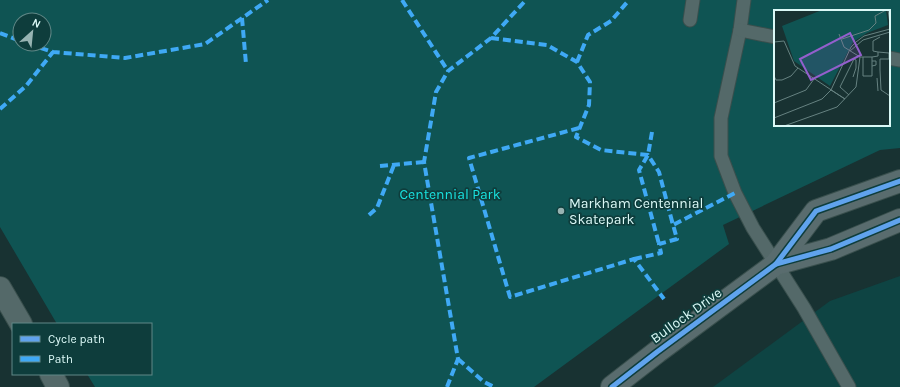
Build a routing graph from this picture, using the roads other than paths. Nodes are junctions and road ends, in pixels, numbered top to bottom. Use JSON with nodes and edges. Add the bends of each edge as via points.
{"nodes":[{"id":1,"x":693,"y":0,"type":"edge"},
{"id":2,"x":744,"y":0,"type":"edge"},
{"id":3,"x":690,"y":20,"type":"dead end"},
{"id":4,"x":740,"y":30,"type":"junction"},
{"id":5,"x":774,"y":37,"type":"edge"},
{"id":6,"x":890,"y":58,"type":"edge"},
{"id":7,"x":900,"y":60,"type":"edge"},
{"id":8,"x":900,"y":181,"type":"edge"},
{"id":9,"x":900,"y":220,"type":"edge"},
{"id":10,"x":776,"y":264,"type":"junction"},
{"id":11,"x":0,"y":288,"type":"edge"},
{"id":12,"x":20,"y":323,"type":"edge"},
{"id":13,"x":52,"y":375,"type":"edge"},
{"id":14,"x":58,"y":387,"type":"edge"},
{"id":15,"x":612,"y":387,"type":"edge"},
{"id":16,"x":849,"y":387,"type":"edge"}],
"edges":[{"from":1,"to":3,"type":"lane"},
{"from":2,"to":4,"type":"lane"},
{"from":4,"to":5,"type":"lane"},
{"from":4,"to":10,"type":"lane","via":[[721,118],[721,156],[735,193]]},
{"from":6,"to":7,"type":"lane"},
{"from":8,"to":10,"type":"street","name":"Bullock Drive","via":[[816,211]]},
{"from":9,"to":10,"type":"street","name":"Bullock Drive","via":[[831,249]]},
{"from":10,"to":15,"type":"street","name":"Bullock Drive"},
{"from":10,"to":16,"type":"lane"},
{"from":11,"to":12,"type":"street"},
{"from":13,"to":14,"type":"street"}]}
